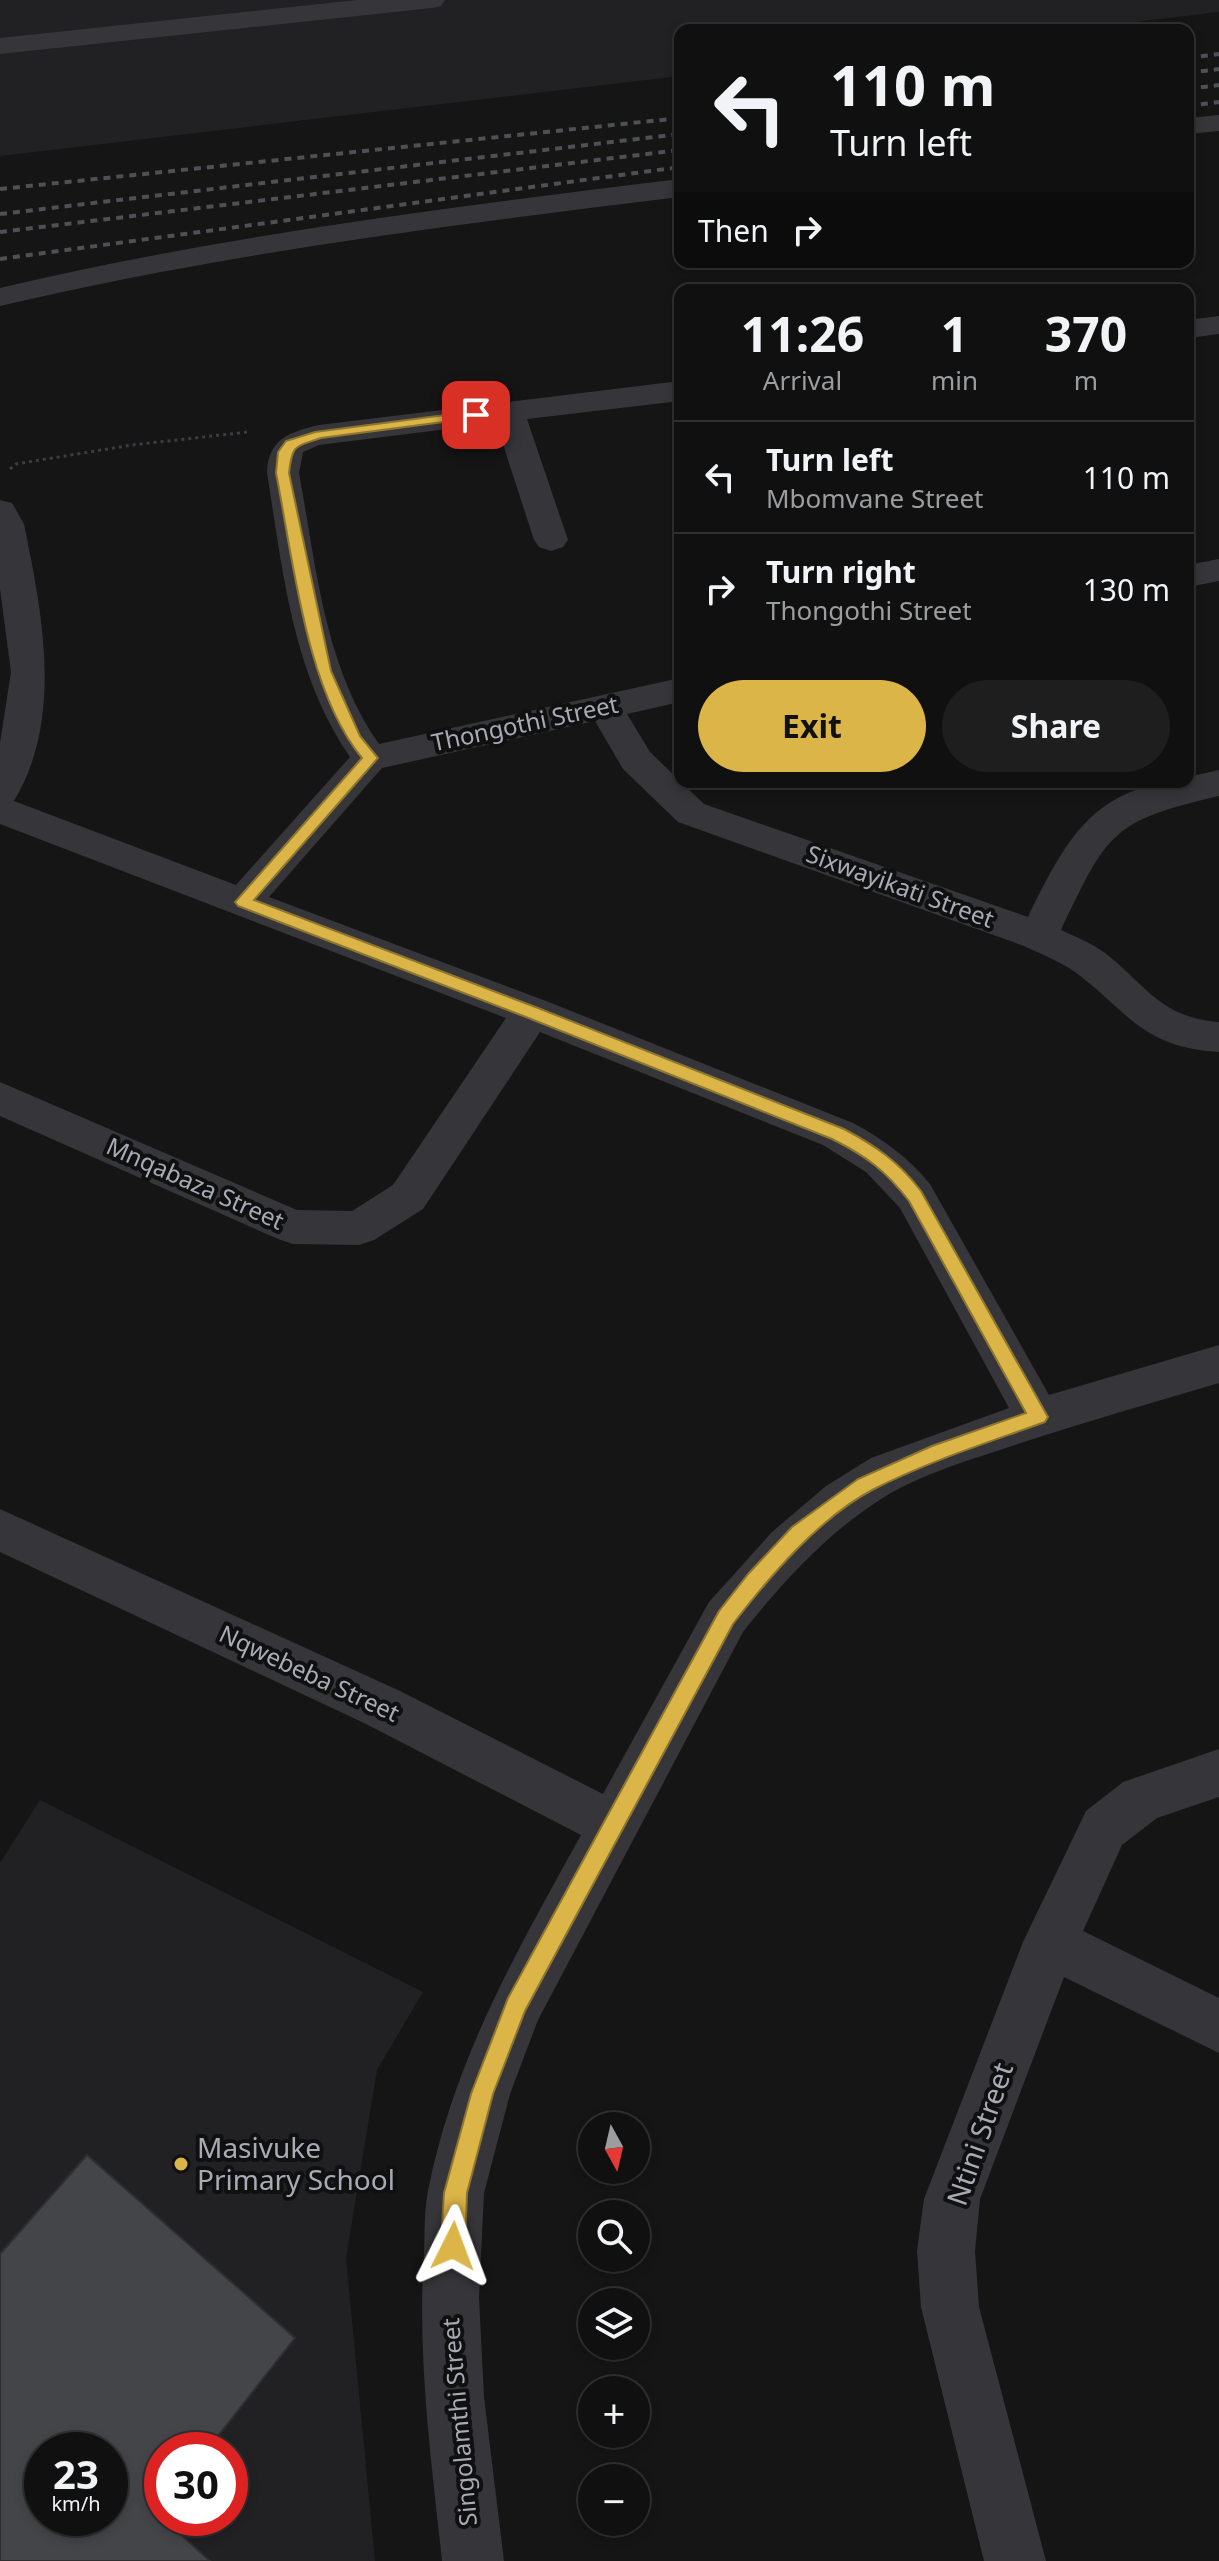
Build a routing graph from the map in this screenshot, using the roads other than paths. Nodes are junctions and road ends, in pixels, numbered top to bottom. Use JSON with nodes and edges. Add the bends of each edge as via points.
{"nodes":[{"id":1,"x":432,"y":0,"type":"edge"},
{"id":2,"x":0,"y":46,"type":"edge"},
{"id":3,"x":1219,"y":123,"type":"edge"},
{"id":4,"x":1194,"y":125,"type":"edge"},
{"id":5,"x":674,"y":189,"type":"edge"},
{"id":6,"x":0,"y":297,"type":"edge"},
{"id":7,"x":1219,"y":325,"type":"edge"},
{"id":8,"x":1194,"y":328,"type":"edge"},
{"id":9,"x":674,"y":392,"type":"edge"},
{"id":10,"x":508,"y":411,"type":"junction"},
{"id":11,"x":0,"y":510,"type":"edge"},
{"id":12,"x":551,"y":540,"type":"dead end"},
{"id":13,"x":1219,"y":570,"type":"edge"},
{"id":14,"x":1194,"y":575,"type":"edge"},
{"id":15,"x":674,"y":691,"type":"edge"},
{"id":16,"x":605,"y":706,"type":"junction"},
{"id":17,"x":370,"y":758,"type":"junction"},
{"id":18,"x":1219,"y":783,"type":"edge"},
{"id":19,"x":0,"y":793,"type":"edge"},
{"id":20,"x":0,"y":810,"type":"edge"},
{"id":21,"x":243,"y":902,"type":"junction"},
{"id":22,"x":1038,"y":936,"type":"junction"},
{"id":23,"x":532,"y":1012,"type":"junction"},
{"id":24,"x":1219,"y":1037,"type":"edge"},
{"id":25,"x":0,"y":1098,"type":"edge"},
{"id":26,"x":1219,"y":1364,"type":"edge"},
{"id":27,"x":1038,"y":1417,"type":"junction"},
{"id":28,"x":0,"y":1530,"type":"edge"},
{"id":29,"x":1219,"y":1773,"type":"edge"},
{"id":30,"x":615,"y":1826,"type":"junction"},
{"id":31,"x":1050,"y":1942,"type":"junction"},
{"id":32,"x":1219,"y":2026,"type":"edge"},
{"id":33,"x":473,"y":2561,"type":"edge"},
{"id":34,"x":1015,"y":2561,"type":"edge"}],
"edges":[{"from":1,"to":2,"type":"street"},
{"from":3,"to":4,"type":"street"},
{"from":5,"to":6,"type":"street","via":[[258,242],[139,263]]},
{"from":7,"to":8,"type":"street"},
{"from":9,"to":10,"type":"street"},
{"from":10,"to":12,"type":"street"},
{"from":10,"to":17,"type":"street","via":[[319,435],[291,444],[284,452],[283,473],[324,671],[354,738]]},
{"from":11,"to":19,"type":"street","via":[[11,544],[29,672],[26,717]]},
{"from":13,"to":14,"type":"street"},
{"from":15,"to":16,"type":"street","name":"Thongothi Street"},
{"from":16,"to":17,"type":"street","name":"Thongothi Street"},
{"from":16,"to":22,"type":"street","name":"Sixwayikati Street","via":[[636,760],[691,813]]},
{"from":17,"to":21,"type":"street"},
{"from":18,"to":22,"type":"street","via":[[1116,814],[1085,848]]},
{"from":20,"to":21,"type":"street"},
{"from":21,"to":23,"type":"street"},
{"from":22,"to":24,"type":"street","name":"Sixwayikati Street","via":[[1091,963],[1142,1012],[1192,1037]]},
{"from":23,"to":25,"type":"street","name":"Mnqabaza Street","via":[[408,1197],[359,1228],[293,1227]]},
{"from":23,"to":27,"type":"street","via":[[838,1134],[895,1170],[922,1208]]},
{"from":26,"to":27,"type":"street","name":"Singolamthi Street"},
{"from":27,"to":30,"type":"street","name":"Singolamthi Street","via":[[939,1451],[864,1485],[799,1533],[726,1617]]},
{"from":28,"to":30,"type":"street","name":"Nqwebeba Street","via":[[382,1707]]},
{"from":29,"to":31,"type":"street","name":"Ntini Street","via":[[1141,1799],[1104,1828]]},
{"from":30,"to":33,"type":"street","name":"Singolamthi Street","via":[[516,2006],[482,2094],[456,2193],[450,2298],[454,2397]]},
{"from":31,"to":32,"type":"street"},
{"from":31,"to":34,"type":"street","name":"Ntini Street","via":[[952,2199],[946,2251],[950,2307]]}]}
